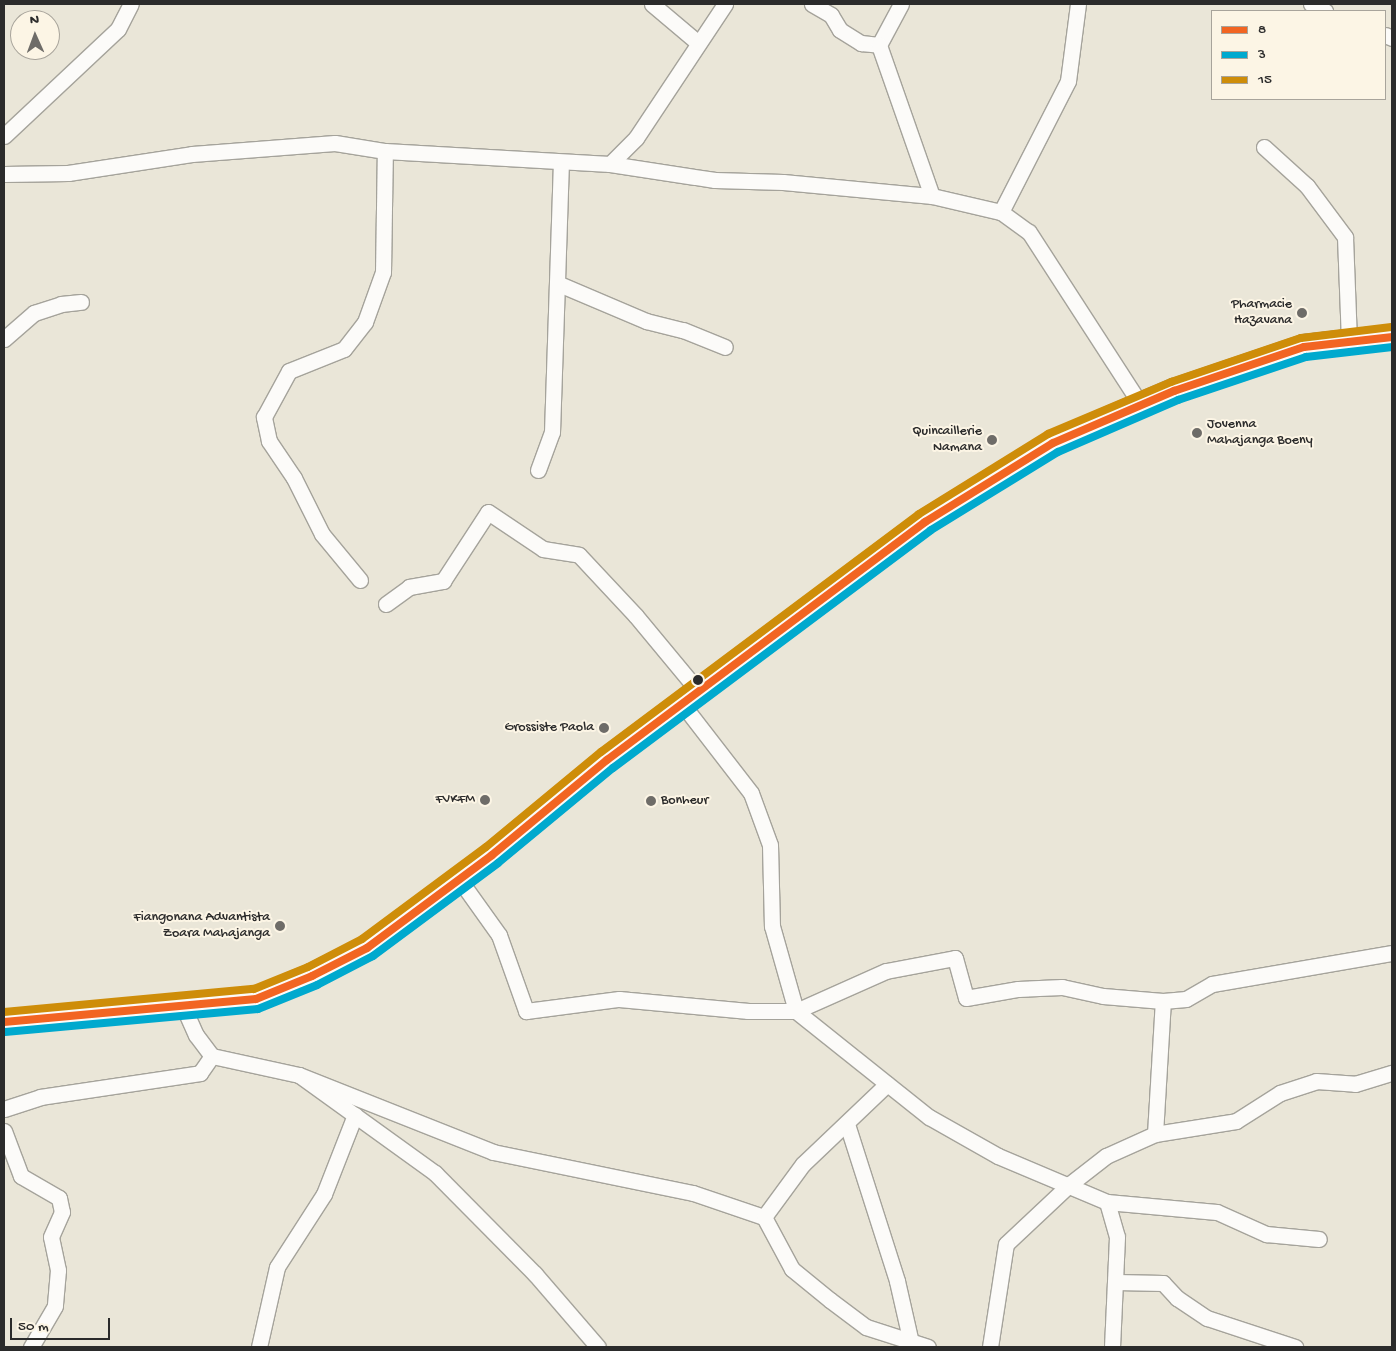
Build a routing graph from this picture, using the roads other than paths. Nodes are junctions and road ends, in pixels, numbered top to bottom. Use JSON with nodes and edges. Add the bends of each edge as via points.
{"nodes":[{"id":1,"x":131,"y":4,"type":"edge"},
{"id":2,"x":652,"y":4,"type":"edge"},
{"id":3,"x":725,"y":4,"type":"edge"},
{"id":4,"x":812,"y":4,"type":"edge"},
{"id":5,"x":901,"y":4,"type":"edge"},
{"id":6,"x":1078,"y":4,"type":"edge"},
{"id":7,"x":1312,"y":4,"type":"edge"},
{"id":8,"x":1323,"y":10,"type":"edge"},
{"id":9,"x":697,"y":42,"type":"junction"},
{"id":10,"x":879,"y":45,"type":"junction"},
{"id":11,"x":4,"y":136,"type":"edge"},
{"id":12,"x":1264,"y":147,"type":"dead end"},
{"id":13,"x":385,"y":151,"type":"junction"},
{"id":14,"x":561,"y":164,"type":"junction"},
{"id":15,"x":610,"y":164,"type":"junction"},
{"id":16,"x":4,"y":174,"type":"edge"},
{"id":17,"x":932,"y":196,"type":"junction"},
{"id":18,"x":1001,"y":212,"type":"junction"},
{"id":19,"x":558,"y":284,"type":"junction"},
{"id":20,"x":81,"y":302,"type":"dead end"},
{"id":21,"x":1392,"y":337,"type":"edge"},
{"id":22,"x":4,"y":339,"type":"edge"},
{"id":23,"x":1349,"y":341,"type":"junction"},
{"id":24,"x":725,"y":347,"type":"dead end"},
{"id":25,"x":1141,"y":405,"type":"junction"},
{"id":26,"x":538,"y":470,"type":"dead end"},
{"id":27,"x":360,"y":580,"type":"dead end"},
{"id":28,"x":386,"y":604,"type":"dead end"},
{"id":29,"x":691,"y":699,"type":"junction"},
{"id":30,"x":459,"y":879,"type":"junction"},
{"id":31,"x":1392,"y":953,"type":"edge"},
{"id":32,"x":1164,"y":1000,"type":"junction"},
{"id":33,"x":182,"y":1006,"type":"junction"},
{"id":34,"x":796,"y":1011,"type":"junction"},
{"id":35,"x":4,"y":1022,"type":"edge"},
{"id":36,"x":212,"y":1056,"type":"junction"},
{"id":37,"x":1392,"y":1073,"type":"edge"},
{"id":38,"x":299,"y":1075,"type":"junction"},
{"id":39,"x":888,"y":1084,"type":"junction"},
{"id":40,"x":4,"y":1109,"type":"edge"},
{"id":41,"x":355,"y":1115,"type":"junction"},
{"id":42,"x":847,"y":1124,"type":"junction"},
{"id":43,"x":4,"y":1131,"type":"edge"},
{"id":44,"x":1155,"y":1134,"type":"junction"},
{"id":45,"x":1070,"y":1184,"type":"junction"},
{"id":46,"x":1106,"y":1202,"type":"junction"},
{"id":47,"x":764,"y":1217,"type":"junction"},
{"id":48,"x":1319,"y":1239,"type":"dead end"},
{"id":49,"x":1116,"y":1282,"type":"junction"},
{"id":50,"x":911,"y":1344,"type":"edge"},
{"id":51,"x":30,"y":1347,"type":"edge"},
{"id":52,"x":259,"y":1347,"type":"edge"},
{"id":53,"x":598,"y":1347,"type":"edge"},
{"id":54,"x":928,"y":1347,"type":"edge"},
{"id":55,"x":990,"y":1347,"type":"edge"},
{"id":56,"x":1112,"y":1347,"type":"edge"},
{"id":57,"x":1295,"y":1347,"type":"edge"}],
"edges":[{"from":1,"to":11,"type":"street","via":[[118,29]]},
{"from":2,"to":9,"type":"street"},
{"from":3,"to":9,"type":"street"},
{"from":4,"to":10,"type":"street","via":[[831,15],[840,30],[860,44]]},
{"from":5,"to":10,"type":"street"},
{"from":6,"to":18,"type":"street","via":[[1068,81]]},
{"from":7,"to":8,"type":"street"},
{"from":9,"to":15,"type":"street","via":[[636,138]]},
{"from":10,"to":17,"type":"street"},
{"from":12,"to":23,"type":"street","via":[[1307,186],[1345,237]]},
{"from":13,"to":14,"type":"street","via":[[436,152]]},
{"from":13,"to":16,"type":"street","via":[[326,144],[192,154],[68,173]]},
{"from":13,"to":27,"type":"street","via":[[383,272],[366,322],[344,350],[289,371],[264,417],[269,441],[294,478],[322,534]]},
{"from":14,"to":15,"type":"street"},
{"from":14,"to":19,"type":"street"},
{"from":15,"to":17,"type":"street","via":[[714,180],[783,182]]},
{"from":17,"to":18,"type":"street"},
{"from":18,"to":25,"type":"street","via":[[1029,232]]},
{"from":19,"to":24,"type":"street","via":[[646,321],[683,330]]},
{"from":19,"to":26,"type":"street","via":[[552,432]]},
{"from":20,"to":22,"type":"street","via":[[61,304],[34,313]]},
{"from":21,"to":23,"type":"main road"},
{"from":23,"to":25,"type":"main road","via":[[1304,347]]},
{"from":25,"to":29,"type":"main road","via":[[1053,443],[925,522]]},
{"from":28,"to":29,"type":"street","via":[[408,587],[442,581],[488,512],[543,549],[579,555],[636,616]]},
{"from":29,"to":30,"type":"main road","via":[[607,760]]},
{"from":29,"to":34,"type":"street","via":[[751,793],[770,845],[772,926]]},
{"from":30,"to":33,"type":"main road","via":[[367,948],[312,976],[256,999]]},
{"from":30,"to":34,"type":"street","via":[[499,935],[526,1011],[619,999],[748,1011]]},
{"from":31,"to":32,"type":"street","via":[[1212,984],[1186,999]]},
{"from":32,"to":34,"type":"street","via":[[1103,996],[1062,987],[1018,989],[966,998],[955,958],[886,970]]},
{"from":32,"to":44,"type":"street"},
{"from":33,"to":35,"type":"main road"},
{"from":33,"to":36,"type":"street","via":[[196,1035]]},
{"from":34,"to":39,"type":"street"},
{"from":36,"to":38,"type":"street"},
{"from":36,"to":40,"type":"street","via":[[200,1073],[40,1097]]},
{"from":37,"to":44,"type":"street","via":[[1355,1084],[1316,1081],[1280,1093],[1236,1121]]},
{"from":38,"to":41,"type":"street"},
{"from":38,"to":47,"type":"street","via":[[493,1152],[693,1193]]},
{"from":39,"to":42,"type":"street"},
{"from":39,"to":45,"type":"street","via":[[929,1117],[998,1156]]},
{"from":41,"to":52,"type":"street","via":[[324,1194],[276,1267]]},
{"from":41,"to":53,"type":"street","via":[[434,1173],[535,1274]]},
{"from":42,"to":47,"type":"street","via":[[803,1164]]},
{"from":42,"to":50,"type":"street","via":[[897,1281]]},
{"from":43,"to":51,"type":"street","via":[[21,1176],[59,1198],[62,1212],[51,1237],[58,1270],[55,1306]]},
{"from":44,"to":45,"type":"street","via":[[1106,1156]]},
{"from":45,"to":46,"type":"street"},
{"from":45,"to":55,"type":"street","via":[[1006,1244]]},
{"from":46,"to":48,"type":"street","via":[[1217,1212],[1266,1234]]},
{"from":46,"to":49,"type":"street","via":[[1117,1237]]},
{"from":47,"to":50,"type":"street","via":[[792,1270],[866,1327]]},
{"from":49,"to":56,"type":"street"},
{"from":49,"to":57,"type":"street","via":[[1163,1284],[1177,1298],[1207,1318]]},
{"from":50,"to":54,"type":"street"}]}
